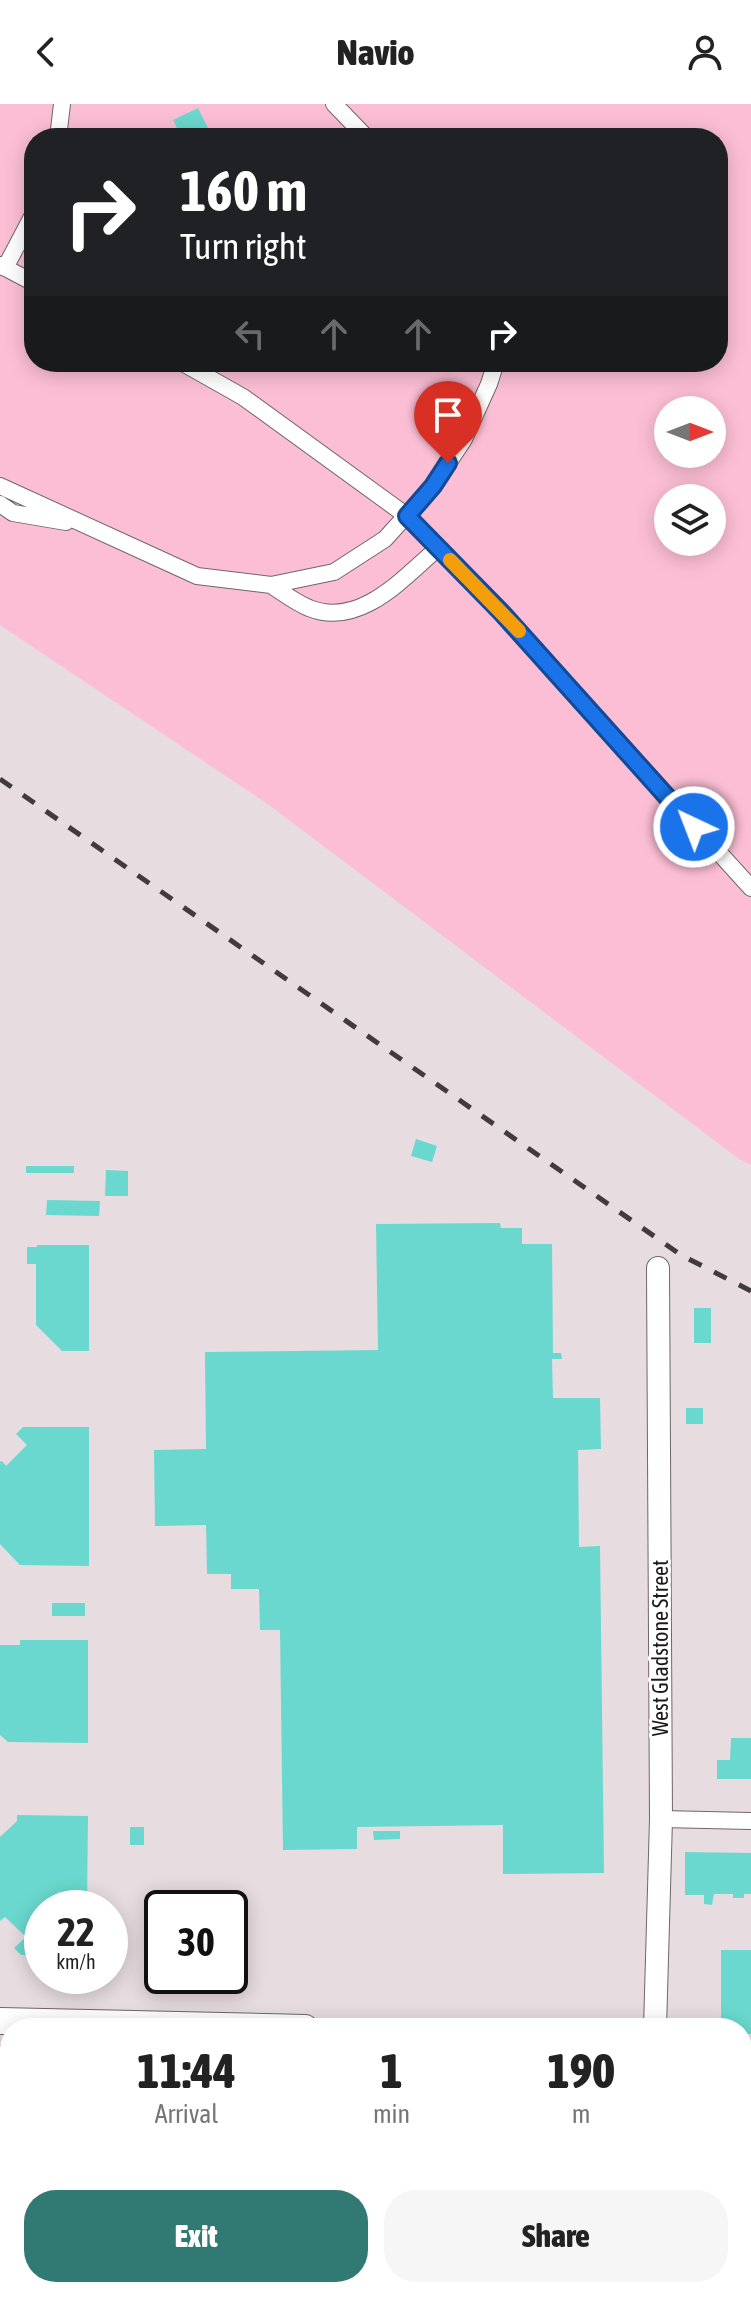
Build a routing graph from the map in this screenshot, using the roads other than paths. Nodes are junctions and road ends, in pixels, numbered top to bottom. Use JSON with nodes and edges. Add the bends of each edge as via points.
{"nodes":[{"id":1,"x":62,"y":104,"type":"edge"},
{"id":2,"x":334,"y":104,"type":"edge"},
{"id":3,"x":59,"y":128,"type":"edge"},
{"id":4,"x":357,"y":128,"type":"edge"},
{"id":5,"x":24,"y":230,"type":"edge"},
{"id":6,"x":2,"y":266,"type":"edge"},
{"id":7,"x":24,"y":278,"type":"edge"},
{"id":8,"x":199,"y":372,"type":"edge"},
{"id":9,"x":493,"y":372,"type":"edge"},
{"id":10,"x":0,"y":486,"type":"edge"},
{"id":11,"x":0,"y":504,"type":"edge"},
{"id":12,"x":407,"y":516,"type":"junction"},
{"id":13,"x":76,"y":523,"type":"junction"},
{"id":14,"x":438,"y":548,"type":"junction"},
{"id":15,"x":271,"y":585,"type":"junction"},
{"id":16,"x":751,"y":888,"type":"edge"},
{"id":17,"x":658,"y":1268,"type":"dead end"},
{"id":18,"x":661,"y":1819,"type":"junction"},
{"id":19,"x":751,"y":1821,"type":"edge"},
{"id":20,"x":655,"y":2018,"type":"edge"}],
"edges":[{"from":1,"to":3,"type":"street"},
{"from":2,"to":4,"type":"street"},
{"from":5,"to":6,"type":"street"},
{"from":6,"to":7,"type":"street"},
{"from":8,"to":12,"type":"street","via":[[243,397]]},
{"from":9,"to":12,"type":"street","via":[[464,439]]},
{"from":10,"to":13,"type":"street"},
{"from":11,"to":13,"type":"street","via":[[13,513]]},
{"from":12,"to":14,"type":"street"},
{"from":12,"to":15,"type":"street","via":[[385,539],[334,572]]},
{"from":13,"to":15,"type":"street","via":[[197,576]]},
{"from":14,"to":15,"type":"street","via":[[382,596],[353,610],[309,608]]},
{"from":14,"to":16,"type":"street"},
{"from":17,"to":18,"type":"street","name":"West Gladstone Street"},
{"from":18,"to":19,"type":"street"},
{"from":18,"to":20,"type":"street","name":"West Gladstone Street"}]}
